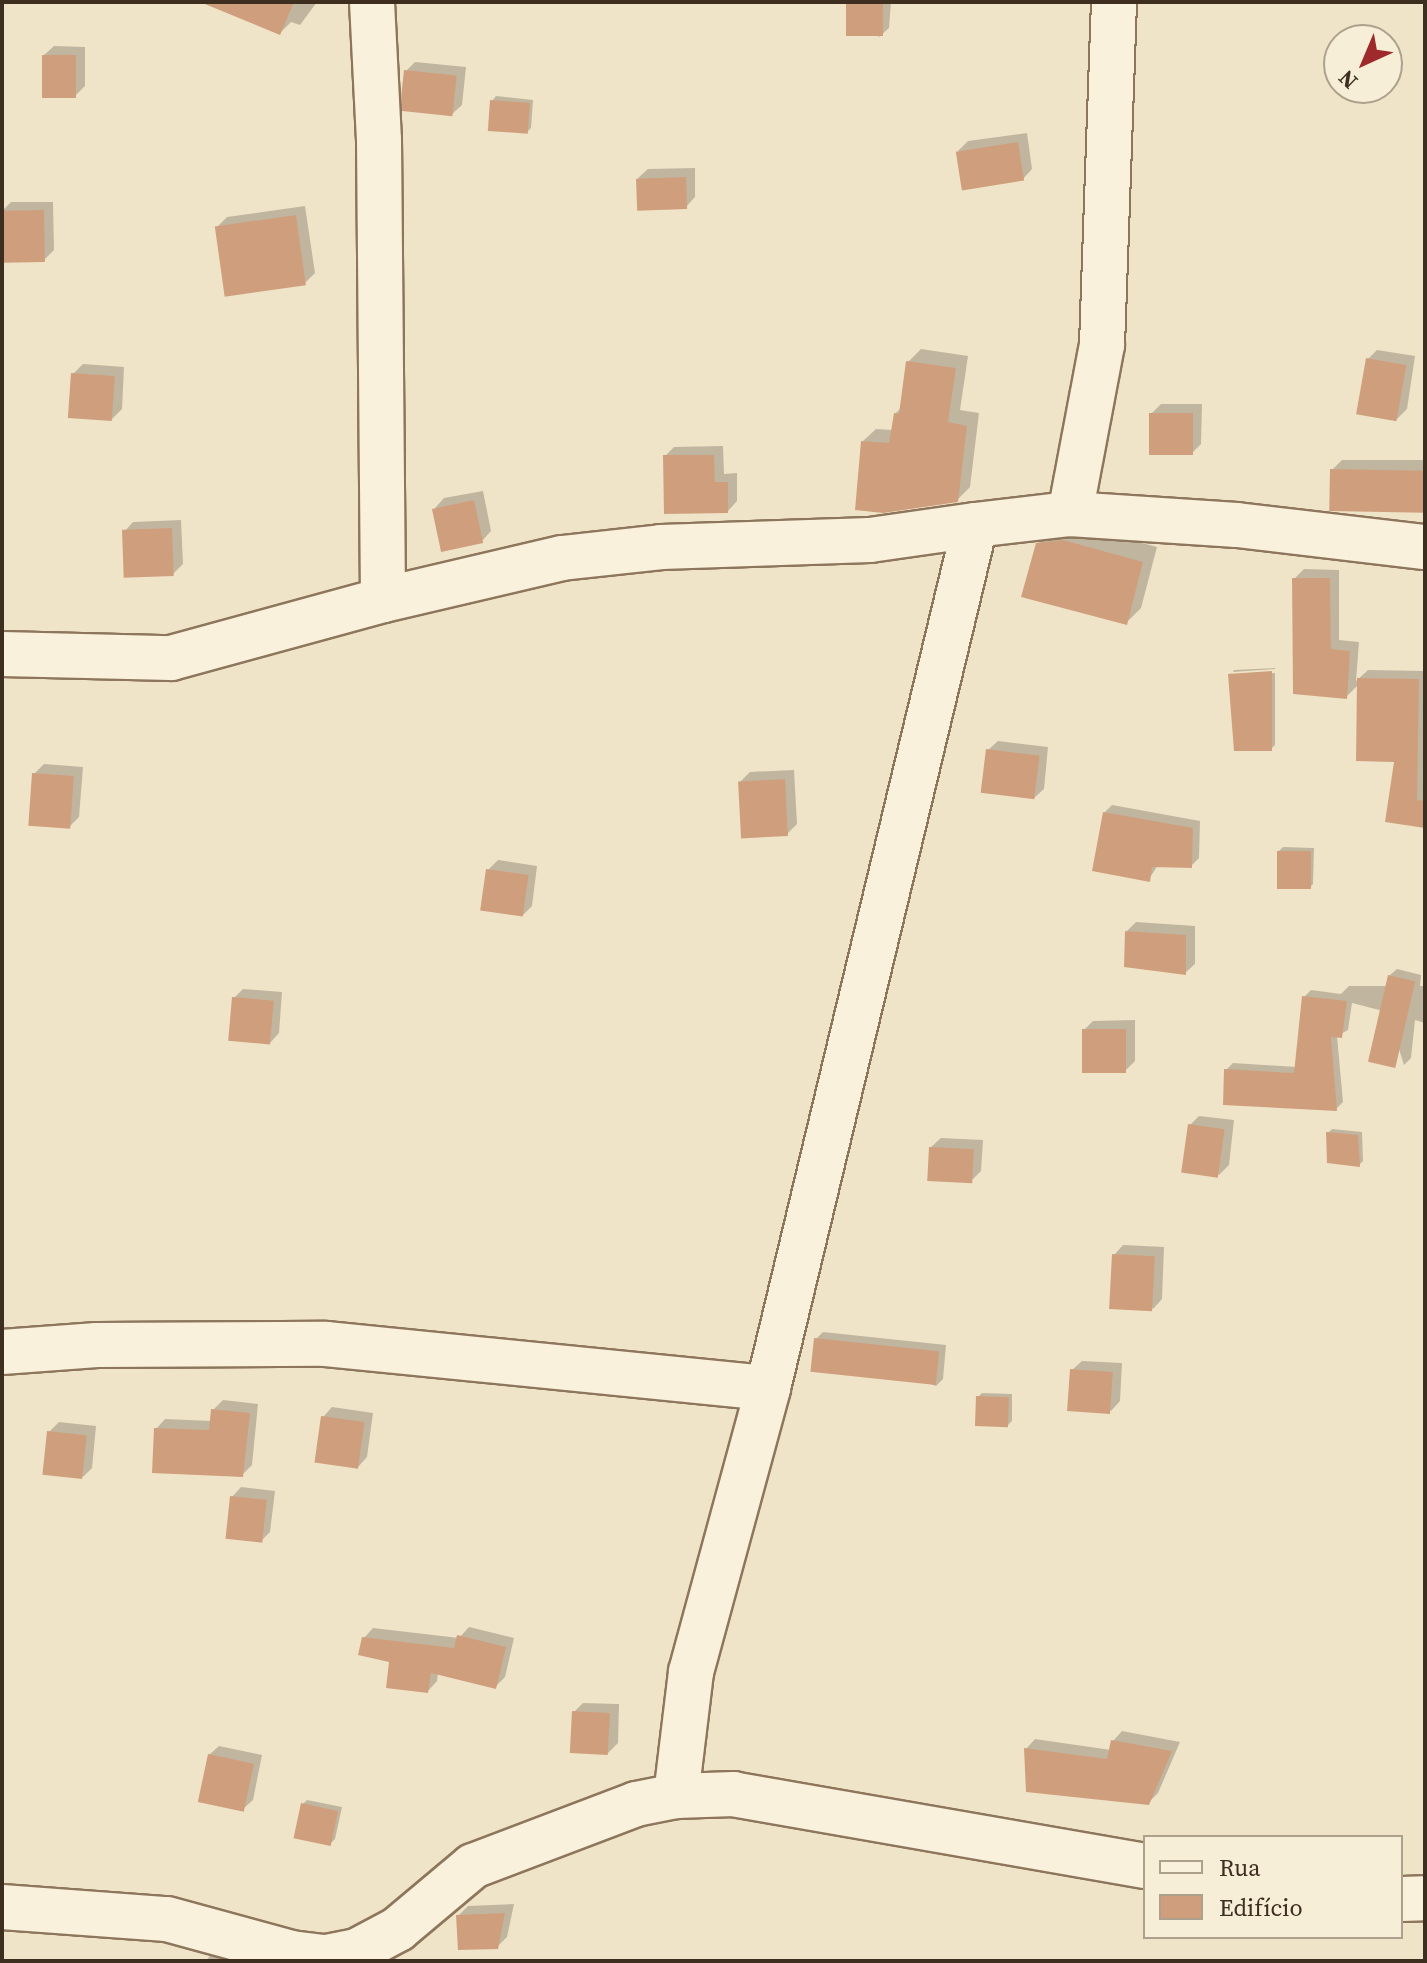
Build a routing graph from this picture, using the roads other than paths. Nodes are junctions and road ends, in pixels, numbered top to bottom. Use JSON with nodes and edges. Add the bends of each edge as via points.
{"nodes":[{"id":1,"x":372,"y":2,"type":"edge"},
{"id":2,"x":1114,"y":2,"type":"edge"},
{"id":3,"x":1070,"y":514,"type":"junction"},
{"id":4,"x":975,"y":525,"type":"junction"},
{"id":5,"x":1425,"y":547,"type":"edge"},
{"id":6,"x":383,"y":600,"type":"junction"},
{"id":7,"x":2,"y":654,"type":"edge"},
{"id":8,"x":2,"y":1352,"type":"edge"},
{"id":9,"x":768,"y":1388,"type":"junction"},
{"id":10,"x":676,"y":1796,"type":"junction"},
{"id":11,"x":1143,"y":1866,"type":"edge"},
{"id":12,"x":1425,"y":1898,"type":"edge"},
{"id":13,"x":1403,"y":1899,"type":"edge"},
{"id":14,"x":2,"y":1907,"type":"edge"},
{"id":15,"x":318,"y":1959,"type":"edge"}],
"edges":[{"from":1,"to":6,"type":"street","via":[[379,140]]},
{"from":2,"to":3,"type":"street","via":[[1102,345]]},
{"from":3,"to":4,"type":"street"},
{"from":3,"to":5,"type":"street","via":[[1237,525]]},
{"from":4,"to":6,"type":"street","via":[[870,540],[661,547],[562,558]]},
{"from":4,"to":9,"type":"street"},
{"from":6,"to":7,"type":"street","via":[[171,658]]},
{"from":8,"to":9,"type":"street","via":[[97,1345],[326,1344]]},
{"from":9,"to":10,"type":"street","via":[[691,1672]]},
{"from":10,"to":11,"type":"street","via":[[734,1794]]},
{"from":10,"to":15,"type":"street","via":[[636,1804],[473,1866],[398,1929],[357,1951]]},
{"from":12,"to":13,"type":"street"},
{"from":14,"to":15,"type":"street","via":[[167,1919]]}]}
